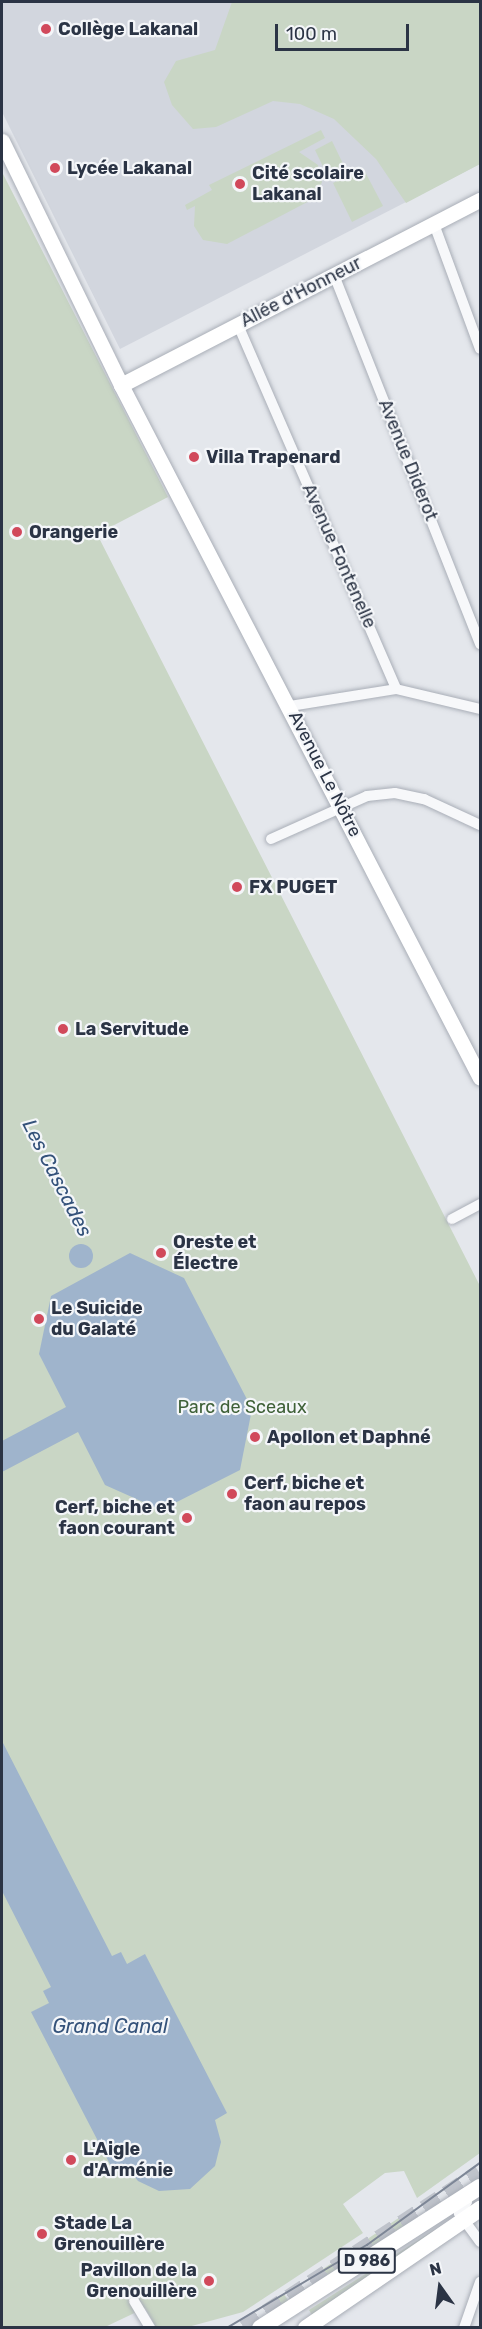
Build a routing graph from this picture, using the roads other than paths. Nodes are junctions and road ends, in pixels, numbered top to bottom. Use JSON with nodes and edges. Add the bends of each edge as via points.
{"nodes":[{"id":1,"x":2,"y":141,"type":"edge"},
{"id":2,"x":480,"y":200,"type":"edge"},
{"id":3,"x":434,"y":224,"type":"junction"},
{"id":4,"x":334,"y":275,"type":"junction"},
{"id":5,"x":238,"y":325,"type":"junction"},
{"id":6,"x":480,"y":349,"type":"edge"},
{"id":7,"x":124,"y":383,"type":"junction"},
{"id":8,"x":480,"y":644,"type":"edge"},
{"id":9,"x":396,"y":689,"type":"junction"},
{"id":10,"x":290,"y":706,"type":"junction"},
{"id":11,"x":480,"y":709,"type":"edge"},
{"id":12,"x":337,"y":809,"type":"junction"},
{"id":13,"x":480,"y":825,"type":"edge"},
{"id":14,"x":271,"y":839,"type":"dead end"},
{"id":15,"x":480,"y":1078,"type":"edge"},
{"id":16,"x":480,"y":1204,"type":"edge"},
{"id":17,"x":452,"y":1219,"type":"dead end"},
{"id":18,"x":473,"y":2205,"type":"edge"},
{"id":19,"x":480,"y":2242,"type":"edge"},
{"id":20,"x":480,"y":2282,"type":"edge"},
{"id":21,"x":134,"y":2301,"type":"dead end"},
{"id":22,"x":476,"y":2304,"type":"edge"},
{"id":23,"x":150,"y":2328,"type":"edge"},
{"id":24,"x":260,"y":2328,"type":"edge"},
{"id":25,"x":306,"y":2328,"type":"edge"},
{"id":26,"x":464,"y":2328,"type":"edge"}],
"edges":[{"from":1,"to":7,"type":"main road","name":"Avenue Le Nôtre"},
{"from":2,"to":3,"type":"main road","name":"Allée d'Honneur"},
{"from":3,"to":4,"type":"main road","name":"Allée d'Honneur"},
{"from":3,"to":6,"type":"street"},
{"from":4,"to":5,"type":"main road","name":"Allée d'Honneur"},
{"from":4,"to":8,"type":"street","name":"Avenue Diderot"},
{"from":5,"to":7,"type":"main road","name":"Allée d'Honneur"},
{"from":5,"to":9,"type":"street","name":"Avenue Fontenelle"},
{"from":7,"to":10,"type":"main road","name":"Avenue Le Nôtre"},
{"from":9,"to":10,"type":"street"},
{"from":9,"to":11,"type":"street"},
{"from":10,"to":12,"type":"main road","name":"Avenue Le Nôtre"},
{"from":12,"to":13,"type":"street","via":[[367,796],[395,793],[424,799]]},
{"from":12,"to":14,"type":"street"},
{"from":12,"to":15,"type":"main road","name":"Avenue Le Nôtre"},
{"from":16,"to":17,"type":"street"},
{"from":18,"to":19,"type":"street"},
{"from":18,"to":24,"type":"main road","number":"D 986"},
{"from":18,"to":25,"type":"main road","number":"D 986"},
{"from":20,"to":22,"type":"street"},
{"from":21,"to":23,"type":"street"},
{"from":22,"to":26,"type":"street"}]}
